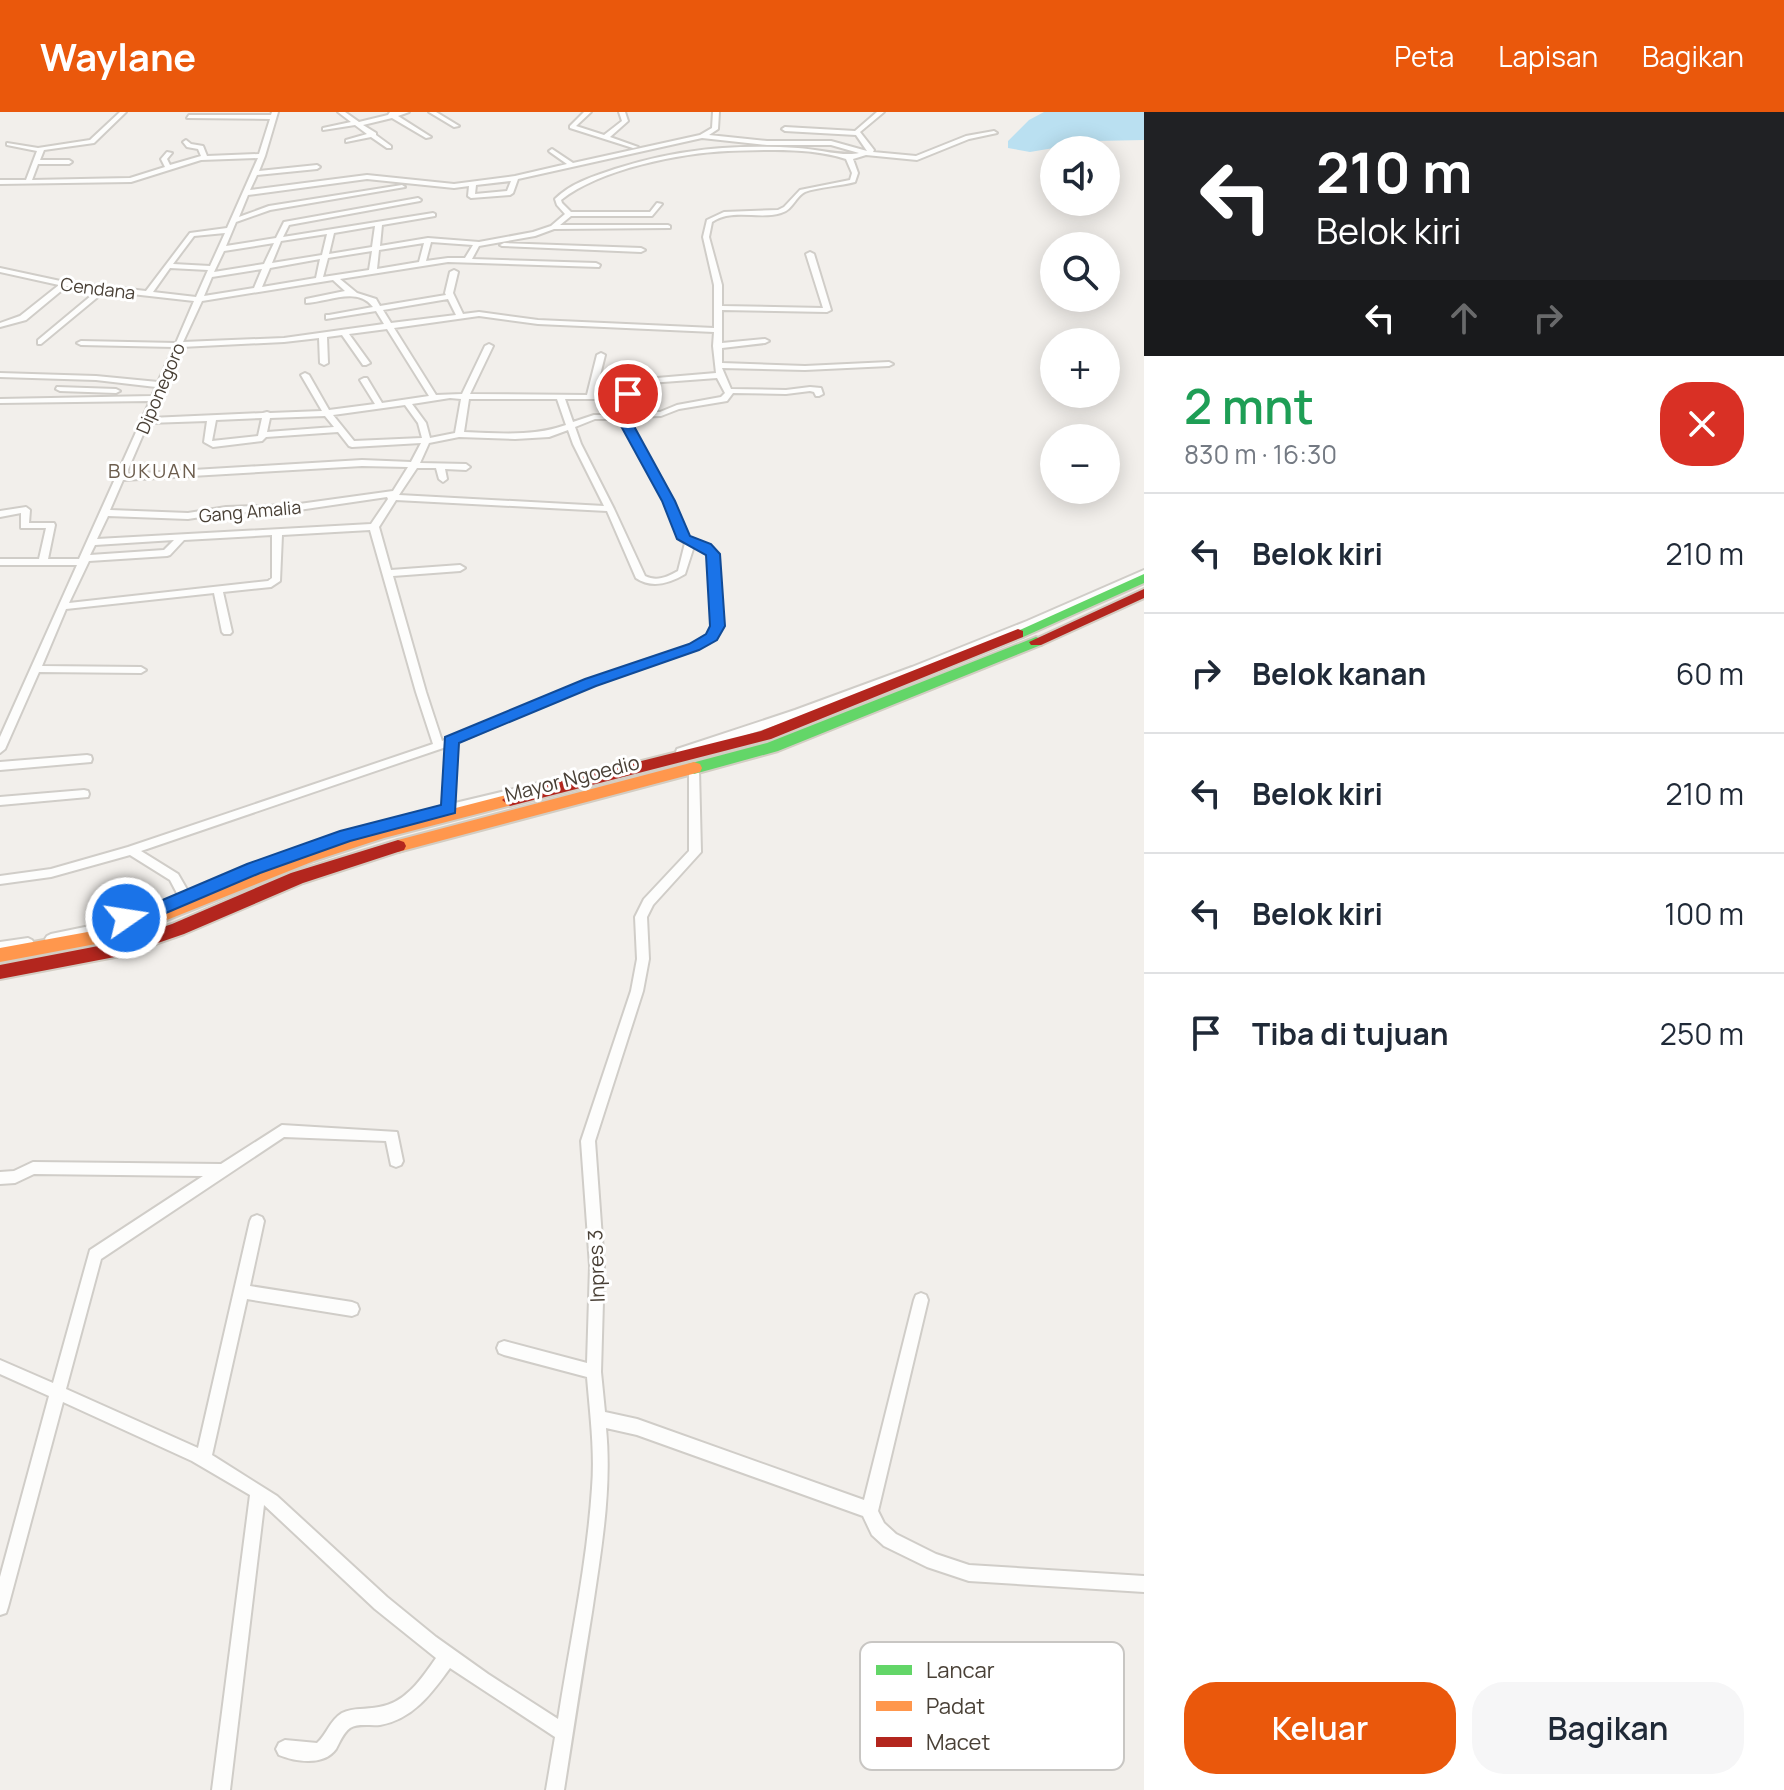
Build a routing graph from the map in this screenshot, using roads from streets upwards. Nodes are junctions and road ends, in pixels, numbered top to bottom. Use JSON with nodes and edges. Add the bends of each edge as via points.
{"nodes":[{"id":1,"x":123,"y":112,"type":"edge"},
{"id":2,"x":341,"y":112,"type":"edge"},
{"id":3,"x":406,"y":112,"type":"edge"},
{"id":4,"x":432,"y":112,"type":"edge"},
{"id":5,"x":588,"y":112,"type":"edge"},
{"id":6,"x":622,"y":112,"type":"edge"},
{"id":7,"x":716,"y":112,"type":"edge"},
{"id":8,"x":881,"y":112,"type":"edge"},
{"id":9,"x":390,"y":114,"type":"edge"},
{"id":10,"x":275,"y":115,"type":"edge"},
{"id":11,"x":189,"y":117,"type":"dead end"},
{"id":12,"x":222,"y":117,"type":"junction"},
{"id":13,"x":358,"y":123,"type":"junction"},
{"id":14,"x":220,"y":126,"type":"dead end"},
{"id":15,"x":456,"y":126,"type":"dead end"},
{"id":16,"x":325,"y":129,"type":"dead end"},
{"id":17,"x":785,"y":129,"type":"dead end"},
{"id":18,"x":857,"y":133,"type":"junction"},
{"id":19,"x":994,"y":133,"type":"dead end"},
{"id":20,"x":374,"y":134,"type":"junction"},
{"id":21,"x":702,"y":136,"type":"junction"},
{"id":22,"x":428,"y":137,"type":"dead end"},
{"id":23,"x":605,"y":138,"type":"junction"},
{"id":24,"x":348,"y":141,"type":"dead end"},
{"id":25,"x":186,"y":142,"type":"dead end"},
{"id":26,"x":9,"y":144,"type":"dead end"},
{"id":27,"x":389,"y":147,"type":"dead end"},
{"id":28,"x":639,"y":148,"type":"junction"},
{"id":29,"x":39,"y":150,"type":"junction"},
{"id":30,"x":552,"y":151,"type":"dead end"},
{"id":31,"x":169,"y":153,"type":"dead end"},
{"id":32,"x":866,"y":154,"type":"junction"},
{"id":33,"x":262,"y":156,"type":"junction"},
{"id":34,"x":205,"y":158,"type":"junction"},
{"id":35,"x":849,"y":158,"type":"junction"},
{"id":36,"x":35,"y":162,"type":"junction"},
{"id":37,"x":69,"y":162,"type":"dead end"},
{"id":38,"x":571,"y":164,"type":"junction"},
{"id":39,"x":317,"y":167,"type":"dead end"},
{"id":40,"x":169,"y":169,"type":"junction"},
{"id":41,"x":630,"y":169,"type":"junction"},
{"id":42,"x":254,"y":173,"type":"junction"},
{"id":43,"x":515,"y":178,"type":"junction"},
{"id":44,"x":633,"y":178,"type":"dead end"},
{"id":45,"x":29,"y":180,"type":"junction"},
{"id":46,"x":0,"y":182,"type":"edge"},
{"id":47,"x":473,"y":183,"type":"junction"},
{"id":48,"x":412,"y":184,"type":"junction"},
{"id":49,"x":245,"y":193,"type":"junction"},
{"id":50,"x":418,"y":200,"type":"dead end"},
{"id":51,"x":398,"y":203,"type":"junction"},
{"id":52,"x":659,"y":204,"type":"dead end"},
{"id":53,"x":569,"y":214,"type":"junction"},
{"id":54,"x":433,"y":215,"type":"dead end"},
{"id":55,"x":409,"y":218,"type":"junction"},
{"id":56,"x":379,"y":223,"type":"junction"},
{"id":57,"x":232,"y":225,"type":"junction"},
{"id":58,"x":553,"y":227,"type":"junction"},
{"id":59,"x":668,"y":227,"type":"dead end"},
{"id":60,"x":416,"y":230,"type":"dead end"},
{"id":61,"x":331,"y":231,"type":"junction"},
{"id":62,"x":541,"y":232,"type":"junction"},
{"id":63,"x":279,"y":239,"type":"junction"},
{"id":64,"x":428,"y":240,"type":"junction"},
{"id":65,"x":477,"y":244,"type":"junction"},
{"id":66,"x":375,"y":247,"type":"junction"},
{"id":67,"x":564,"y":247,"type":"junction"},
{"id":68,"x":221,"y":249,"type":"junction"},
{"id":69,"x":641,"y":250,"type":"dead end"},
{"id":70,"x":810,"y":254,"type":"dead end"},
{"id":71,"x":323,"y":256,"type":"junction"},
{"id":72,"x":468,"y":260,"type":"junction"},
{"id":73,"x":422,"y":263,"type":"junction"},
{"id":74,"x":269,"y":265,"type":"junction"},
{"id":75,"x":596,"y":265,"type":"dead end"},
{"id":76,"x":170,"y":266,"type":"junction"},
{"id":77,"x":0,"y":270,"type":"edge"},
{"id":78,"x":373,"y":270,"type":"junction"},
{"id":79,"x":211,"y":271,"type":"junction"},
{"id":80,"x":454,"y":272,"type":"dead end"},
{"id":81,"x":334,"y":277,"type":"junction"},
{"id":82,"x":319,"y":280,"type":"junction"},
{"id":83,"x":65,"y":284,"type":"junction"},
{"id":84,"x":103,"y":289,"type":"junction"},
{"id":85,"x":257,"y":289,"type":"junction"},
{"id":86,"x":350,"y":292,"type":"junction"},
{"id":87,"x":147,"y":294,"type":"junction"},
{"id":88,"x":332,"y":297,"type":"junction"},
{"id":89,"x":450,"y":297,"type":"junction"},
{"id":90,"x":198,"y":299,"type":"junction"},
{"id":91,"x":309,"y":301,"type":"dead end"},
{"id":92,"x":717,"y":308,"type":"junction"},
{"id":93,"x":379,"y":309,"type":"junction"},
{"id":94,"x":348,"y":314,"type":"junction"},
{"id":95,"x":460,"y":316,"type":"junction"},
{"id":96,"x":329,"y":317,"type":"dead end"},
{"id":97,"x":0,"y":325,"type":"edge"},
{"id":98,"x":391,"y":325,"type":"junction"},
{"id":99,"x":296,"y":328,"type":"dead end"},
{"id":100,"x":360,"y":330,"type":"junction"},
{"id":101,"x":716,"y":330,"type":"junction"},
{"id":102,"x":344,"y":332,"type":"junction"},
{"id":103,"x":323,"y":335,"type":"junction"},
{"id":104,"x":284,"y":340,"type":"junction"},
{"id":105,"x":765,"y":341,"type":"dead end"},
{"id":106,"x":41,"y":342,"type":"dead end"},
{"id":107,"x":81,"y":343,"type":"dead end"},
{"id":108,"x":179,"y":345,"type":"junction"},
{"id":109,"x":489,"y":346,"type":"dead end"},
{"id":110,"x":717,"y":346,"type":"junction"},
{"id":111,"x":601,"y":355,"type":"dead end"},
{"id":112,"x":324,"y":363,"type":"dead end"},
{"id":113,"x":366,"y":363,"type":"dead end"},
{"id":114,"x":889,"y":364,"type":"dead end"},
{"id":115,"x":719,"y":370,"type":"junction"},
{"id":116,"x":0,"y":375,"type":"edge"},
{"id":117,"x":305,"y":375,"type":"dead end"},
{"id":118,"x":364,"y":380,"type":"dead end"},
{"id":119,"x":60,"y":389,"type":"dead end"},
{"id":120,"x":159,"y":391,"type":"junction"},
{"id":121,"x":728,"y":391,"type":"junction"},
{"id":122,"x":819,"y":394,"type":"dead end"},
{"id":123,"x":465,"y":396,"type":"junction"},
{"id":124,"x":560,"y":397,"type":"junction"},
{"id":125,"x":590,"y":397,"type":"junction"},
{"id":126,"x":627,"y":397,"type":"junction"},
{"id":127,"x":434,"y":398,"type":"junction"},
{"id":128,"x":0,"y":401,"type":"edge"},
{"id":129,"x":406,"y":401,"type":"junction"},
{"id":130,"x":379,"y":404,"type":"junction"},
{"id":131,"x":327,"y":413,"type":"junction"},
{"id":132,"x":267,"y":414,"type":"junction"},
{"id":133,"x":622,"y":416,"type":"junction"},
{"id":134,"x":212,"y":418,"type":"junction"},
{"id":135,"x":146,"y":421,"type":"junction"},
{"id":136,"x":571,"y":427,"type":"junction"},
{"id":137,"x":340,"y":429,"type":"junction"},
{"id":138,"x":459,"y":434,"type":"junction"},
{"id":139,"x":264,"y":435,"type":"junction"},
{"id":140,"x":426,"y":440,"type":"junction"},
{"id":141,"x":416,"y":463,"type":"junction"},
{"id":142,"x":440,"y":466,"type":"junction"},
{"id":143,"x":466,"y":467,"type":"dead end"},
{"id":144,"x":122,"y":477,"type":"junction"},
{"id":145,"x":443,"y":479,"type":"dead end"},
{"id":146,"x":392,"y":496,"type":"junction"},
{"id":147,"x":610,"y":509,"type":"junction"},
{"id":148,"x":106,"y":513,"type":"junction"},
{"id":149,"x":0,"y":514,"type":"edge"},
{"id":150,"x":374,"y":527,"type":"junction"},
{"id":151,"x":277,"y":531,"type":"junction"},
{"id":152,"x":183,"y":536,"type":"junction"},
{"id":153,"x":93,"y":542,"type":"junction"},
{"id":154,"x":690,"y":542,"type":"junction"},
{"id":155,"x":86,"y":560,"type":"junction"},
{"id":156,"x":43,"y":561,"type":"junction"},
{"id":157,"x":0,"y":562,"type":"edge"},
{"id":158,"x":460,"y":568,"type":"dead end"},
{"id":159,"x":389,"y":573,"type":"junction"},
{"id":160,"x":1144,"y":575,"type":"edge"},
{"id":161,"x":218,"y":592,"type":"junction"},
{"id":162,"x":1144,"y":593,"type":"edge"},
{"id":163,"x":1144,"y":606,"type":"edge"},
{"id":164,"x":62,"y":607,"type":"junction"},
{"id":165,"x":227,"y":632,"type":"dead end"},
{"id":166,"x":37,"y":669,"type":"junction"},
{"id":167,"x":141,"y":670,"type":"dead end"},
{"id":168,"x":451,"y":741,"type":"junction"},
{"id":169,"x":1,"y":744,"type":"edge"},
{"id":170,"x":439,"y":746,"type":"junction"},
{"id":171,"x":87,"y":759,"type":"dead end"},
{"id":172,"x":0,"y":766,"type":"edge"},
{"id":173,"x":694,"y":775,"type":"junction"},
{"id":174,"x":84,"y":794,"type":"dead end"},
{"id":175,"x":0,"y":801,"type":"edge"},
{"id":176,"x":449,"y":801,"type":"junction"},
{"id":177,"x":131,"y":850,"type":"junction"},
{"id":178,"x":0,"y":880,"type":"edge"},
{"id":179,"x":185,"y":898,"type":"junction"},
{"id":180,"x":123,"y":923,"type":"junction"},
{"id":181,"x":0,"y":947,"type":"edge"},
{"id":182,"x":0,"y":955,"type":"edge"},
{"id":183,"x":0,"y":972,"type":"edge"},
{"id":184,"x":0,"y":982,"type":"edge"},
{"id":185,"x":396,"y":1161,"type":"dead end"},
{"id":186,"x":223,"y":1170,"type":"junction"},
{"id":187,"x":0,"y":1178,"type":"edge"},
{"id":188,"x":257,"y":1221,"type":"dead end"},
{"id":189,"x":241,"y":1291,"type":"junction"},
{"id":190,"x":921,"y":1300,"type":"dead end"},
{"id":191,"x":352,"y":1309,"type":"dead end"},
{"id":192,"x":504,"y":1348,"type":"dead end"},
{"id":193,"x":0,"y":1367,"type":"edge"},
{"id":194,"x":594,"y":1372,"type":"junction"},
{"id":195,"x":60,"y":1395,"type":"junction"},
{"id":196,"x":598,"y":1418,"type":"junction"},
{"id":197,"x":203,"y":1460,"type":"junction"},
{"id":198,"x":258,"y":1491,"type":"junction"},
{"id":199,"x":869,"y":1510,"type":"junction"},
{"id":200,"x":1144,"y":1584,"type":"edge"},
{"id":201,"x":0,"y":1607,"type":"edge"},
{"id":202,"x":448,"y":1657,"type":"junction"},
{"id":203,"x":563,"y":1732,"type":"junction"},
{"id":204,"x":285,"y":1749,"type":"dead end"},
{"id":205,"x":221,"y":1790,"type":"edge"},
{"id":206,"x":555,"y":1790,"type":"edge"}],
"edges":[{"from":1,"to":29,"type":"street","via":[[92,142]]},
{"from":2,"to":13,"type":"street"},
{"from":3,"to":9,"type":"street"},
{"from":4,"to":15,"type":"street"},
{"from":5,"to":23,"type":"street","via":[[572,127]]},
{"from":6,"to":23,"type":"street","via":[[625,121]]},
{"from":7,"to":21,"type":"street","via":[[715,129]]},
{"from":8,"to":18,"type":"street"},
{"from":9,"to":13,"type":"street"},
{"from":9,"to":22,"type":"street"},
{"from":10,"to":12,"type":"street"},
{"from":10,"to":33,"type":"street","name":"Diponegoro"},
{"from":11,"to":12,"type":"street"},
{"from":12,"to":14,"type":"street"},
{"from":13,"to":16,"type":"street"},
{"from":13,"to":20,"type":"street"},
{"from":17,"to":18,"type":"street"},
{"from":18,"to":32,"type":"street","via":[[871,150]]},
{"from":19,"to":32,"type":"street","via":[[968,137],[917,158]]},
{"from":20,"to":24,"type":"street"},
{"from":20,"to":27,"type":"street"},
{"from":21,"to":28,"type":"street"},
{"from":21,"to":32,"type":"street","via":[[831,143]]},
{"from":23,"to":28,"type":"street"},
{"from":25,"to":34,"type":"street","via":[[201,147]]},
{"from":26,"to":29,"type":"street"},
{"from":28,"to":38,"type":"street"},
{"from":29,"to":36,"type":"street"},
{"from":30,"to":38,"type":"street"},
{"from":31,"to":40,"type":"street","via":[[164,159]]},
{"from":32,"to":35,"type":"street"},
{"from":33,"to":34,"type":"street"},
{"from":33,"to":42,"type":"street","name":"Diponegoro"},
{"from":34,"to":40,"type":"street"},
{"from":35,"to":41,"type":"street","via":[[823,150],[702,150]]},
{"from":35,"to":92,"type":"street","via":[[853,181],[802,191],[779,212],[711,218],[706,237],[718,285]]},
{"from":36,"to":37,"type":"street"},
{"from":36,"to":45,"type":"street"},
{"from":38,"to":43,"type":"street"},
{"from":39,"to":42,"type":"street"},
{"from":40,"to":45,"type":"street","via":[[123,181]]},
{"from":41,"to":44,"type":"street"},
{"from":41,"to":53,"type":"street","via":[[562,194],[558,201]]},
{"from":42,"to":49,"type":"street","name":"Diponegoro"},
{"from":43,"to":47,"type":"street"},
{"from":43,"to":47,"type":"street","via":[[510,193],[471,196]]},
{"from":45,"to":46,"type":"street"},
{"from":47,"to":48,"type":"street"},
{"from":48,"to":49,"type":"street","via":[[367,177]]},
{"from":48,"to":57,"type":"street","via":[[269,208]]},
{"from":49,"to":57,"type":"street","name":"Diponegoro"},
{"from":50,"to":51,"type":"street"},
{"from":51,"to":55,"type":"street"},
{"from":51,"to":63,"type":"street","via":[[288,222]]},
{"from":52,"to":53,"type":"street","via":[[649,214]]},
{"from":53,"to":58,"type":"street"},
{"from":54,"to":55,"type":"street"},
{"from":55,"to":56,"type":"street"},
{"from":55,"to":60,"type":"street"},
{"from":56,"to":61,"type":"street"},
{"from":56,"to":66,"type":"street"},
{"from":57,"to":68,"type":"street","name":"Diponegoro"},
{"from":57,"to":76,"type":"street","via":[[192,234]]},
{"from":58,"to":59,"type":"street"},
{"from":58,"to":62,"type":"street"},
{"from":61,"to":63,"type":"street"},
{"from":61,"to":71,"type":"street"},
{"from":62,"to":65,"type":"street"},
{"from":62,"to":67,"type":"street","via":[[564,235]]},
{"from":63,"to":68,"type":"street"},
{"from":63,"to":74,"type":"street"},
{"from":64,"to":65,"type":"street"},
{"from":64,"to":66,"type":"street"},
{"from":64,"to":73,"type":"street"},
{"from":65,"to":67,"type":"street"},
{"from":65,"to":72,"type":"street"},
{"from":66,"to":71,"type":"street"},
{"from":66,"to":78,"type":"street"},
{"from":67,"to":69,"type":"street"},
{"from":68,"to":79,"type":"street","name":"Diponegoro"},
{"from":70,"to":92,"type":"street","via":[[827,309]]},
{"from":71,"to":74,"type":"street"},
{"from":71,"to":82,"type":"street"},
{"from":72,"to":73,"type":"street","name":"Cendana"},
{"from":72,"to":75,"type":"street","name":"Cendana"},
{"from":73,"to":78,"type":"street","name":"Cendana"},
{"from":74,"to":79,"type":"street"},
{"from":74,"to":85,"type":"street"},
{"from":76,"to":79,"type":"street"},
{"from":76,"to":87,"type":"street"},
{"from":77,"to":83,"type":"street","name":"Cendana"},
{"from":78,"to":81,"type":"street","name":"Cendana"},
{"from":79,"to":90,"type":"street","name":"Diponegoro"},
{"from":80,"to":89,"type":"street"},
{"from":81,"to":82,"type":"street","name":"Cendana"},
{"from":81,"to":86,"type":"street"},
{"from":82,"to":85,"type":"street","name":"Cendana"},
{"from":83,"to":84,"type":"street","name":"Cendana"},
{"from":83,"to":97,"type":"street","via":[[23,318]]},
{"from":84,"to":87,"type":"street","name":"Cendana"},
{"from":84,"to":106,"type":"street"},
{"from":85,"to":90,"type":"street","name":"Cendana"},
{"from":86,"to":88,"type":"street"},
{"from":86,"to":93,"type":"street","via":[[371,299]]},
{"from":87,"to":90,"type":"street","name":"Cendana"},
{"from":88,"to":91,"type":"street"},
{"from":88,"to":94,"type":"street"},
{"from":89,"to":93,"type":"street"},
{"from":89,"to":95,"type":"street"},
{"from":90,"to":108,"type":"street","name":"Diponegoro"},
{"from":92,"to":101,"type":"street"},
{"from":93,"to":94,"type":"street"},
{"from":93,"to":98,"type":"street"},
{"from":94,"to":96,"type":"street"},
{"from":94,"to":100,"type":"street"},
{"from":95,"to":98,"type":"street"},
{"from":95,"to":101,"type":"street"},
{"from":98,"to":100,"type":"street"},
{"from":98,"to":127,"type":"street"},
{"from":99,"to":104,"type":"street"},
{"from":100,"to":102,"type":"street"},
{"from":101,"to":110,"type":"street"},
{"from":102,"to":103,"type":"street"},
{"from":102,"to":113,"type":"street"},
{"from":103,"to":104,"type":"street"},
{"from":103,"to":112,"type":"street"},
{"from":104,"to":108,"type":"street"},
{"from":105,"to":110,"type":"street"},
{"from":107,"to":108,"type":"street"},
{"from":108,"to":120,"type":"street","name":"Diponegoro"},
{"from":109,"to":123,"type":"street"},
{"from":110,"to":115,"type":"street"},
{"from":111,"to":125,"type":"street"},
{"from":114,"to":115,"type":"street"},
{"from":115,"to":121,"type":"street"},
{"from":115,"to":126,"type":"street","via":[[635,381]]},
{"from":116,"to":120,"type":"street","via":[[96,378]]},
{"from":117,"to":131,"type":"street"},
{"from":118,"to":130,"type":"street"},
{"from":119,"to":120,"type":"street"},
{"from":120,"to":128,"type":"street"},
{"from":120,"to":135,"type":"street","name":"Diponegoro"},
{"from":121,"to":122,"type":"street","via":[[813,388]]},
{"from":121,"to":133,"type":"street","via":[[724,399],[661,414]]},
{"from":123,"to":124,"type":"street"},
{"from":123,"to":127,"type":"street"},
{"from":123,"to":138,"type":"street"},
{"from":124,"to":125,"type":"street"},
{"from":124,"to":136,"type":"street"},
{"from":125,"to":126,"type":"street"},
{"from":126,"to":133,"type":"street"},
{"from":127,"to":129,"type":"street"},
{"from":129,"to":130,"type":"street"},
{"from":129,"to":140,"type":"street","via":[[422,422]]},
{"from":130,"to":131,"type":"street"},
{"from":131,"to":132,"type":"street"},
{"from":131,"to":137,"type":"street"},
{"from":132,"to":134,"type":"street"},
{"from":132,"to":139,"type":"street"},
{"from":133,"to":136,"type":"street","via":[[594,417]]},
{"from":133,"to":154,"type":"street"},
{"from":134,"to":135,"type":"street"},
{"from":134,"to":139,"type":"street","via":[[206,438],[210,443]]},
{"from":135,"to":144,"type":"street","name":"Diponegoro"},
{"from":136,"to":138,"type":"street","via":[[529,436]]},
{"from":136,"to":147,"type":"street"},
{"from":137,"to":139,"type":"street"},
{"from":137,"to":140,"type":"street","via":[[352,444]]},
{"from":138,"to":140,"type":"street"},
{"from":140,"to":141,"type":"street"},
{"from":141,"to":142,"type":"street"},
{"from":141,"to":144,"type":"street"},
{"from":141,"to":146,"type":"street"},
{"from":142,"to":143,"type":"street"},
{"from":142,"to":145,"type":"street"},
{"from":144,"to":148,"type":"street","name":"Diponegoro"},
{"from":146,"to":147,"type":"street","name":"Gang Amalia"},
{"from":146,"to":148,"type":"street","name":"Gang Amalia","via":[[188,516]]},
{"from":146,"to":150,"type":"street"},
{"from":147,"to":154,"type":"street","via":[[646,581],[682,572]]},
{"from":148,"to":153,"type":"street","name":"Diponegoro"},
{"from":149,"to":156,"type":"street","via":[[26,510],[24,526],[51,525]]},
{"from":150,"to":151,"type":"street"},
{"from":150,"to":159,"type":"street"},
{"from":151,"to":152,"type":"street"},
{"from":151,"to":161,"type":"street","via":[[277,581]]},
{"from":152,"to":153,"type":"street"},
{"from":152,"to":155,"type":"street","via":[[167,553]]},
{"from":153,"to":155,"type":"street","name":"Diponegoro"},
{"from":154,"to":168,"type":"street","via":[[713,554],[718,626],[711,637]]},
{"from":155,"to":156,"type":"street"},
{"from":155,"to":164,"type":"street","name":"Diponegoro"},
{"from":156,"to":157,"type":"street"},
{"from":158,"to":159,"type":"street"},
{"from":159,"to":170,"type":"street"},
{"from":160,"to":176,"type":"street","via":[[799,714],[678,753]]},
{"from":160,"to":180,"type":"street","name":"Mayor Ngoedio","via":[[1055,619],[765,735],[382,833]]},
{"from":161,"to":164,"type":"street"},
{"from":161,"to":165,"type":"street"},
{"from":162,"to":173,"type":"street","name":"Mayor Ngoedio","via":[[1070,629]]},
{"from":163,"to":173,"type":"street","via":[[773,756]]},
{"from":164,"to":166,"type":"street","name":"Diponegoro"},
{"from":166,"to":167,"type":"street"},
{"from":166,"to":169,"type":"street","name":"Diponegoro"},
{"from":168,"to":170,"type":"street"},
{"from":168,"to":176,"type":"street"},
{"from":170,"to":177,"type":"street"},
{"from":171,"to":172,"type":"street"},
{"from":173,"to":180,"type":"street","name":"Mayor Ngoedio","via":[[370,853],[178,929]]},
{"from":173,"to":184,"type":"street","via":[[375,860],[306,883],[123,960]]},
{"from":173,"to":194,"type":"street","name":"Inpres 3","via":[[695,852],[648,902],[641,917],[643,959],[637,991],[588,1141],[597,1266]]},
{"from":174,"to":175,"type":"street"},
{"from":176,"to":179,"type":"street","via":[[254,868]]},
{"from":177,"to":178,"type":"street","via":[[51,873]]},
{"from":177,"to":179,"type":"street","via":[[178,883]]},
{"from":179,"to":180,"type":"street"},
{"from":180,"to":181,"type":"street"},
{"from":180,"to":182,"type":"street","name":"Mayor Ngoedio"},
{"from":180,"to":183,"type":"street","name":"Mayor Ngoedio"},
{"from":185,"to":186,"type":"street","via":[[392,1136],[289,1131],[269,1138]]},
{"from":186,"to":187,"type":"street","via":[[33,1168]]},
{"from":186,"to":195,"type":"street","via":[[95,1255]]},
{"from":188,"to":189,"type":"street"},
{"from":189,"to":191,"type":"street"},
{"from":189,"to":197,"type":"street"},
{"from":190,"to":199,"type":"street"},
{"from":192,"to":194,"type":"street"},
{"from":193,"to":195,"type":"street"},
{"from":194,"to":196,"type":"street","name":"Inpres 3"},
{"from":195,"to":197,"type":"street"},
{"from":195,"to":201,"type":"street"},
{"from":196,"to":199,"type":"street","via":[[637,1427]]},
{"from":196,"to":203,"type":"street","name":"Inpres 3","via":[[595,1538]]},
{"from":197,"to":198,"type":"street"},
{"from":198,"to":202,"type":"street"},
{"from":198,"to":205,"type":"street"},
{"from":199,"to":200,"type":"street","via":[[890,1540],[969,1573]]},
{"from":202,"to":203,"type":"street"},
{"from":202,"to":204,"type":"street","via":[[402,1711],[349,1719],[319,1753]]},
{"from":203,"to":206,"type":"street","name":"Inpres 3"}]}
